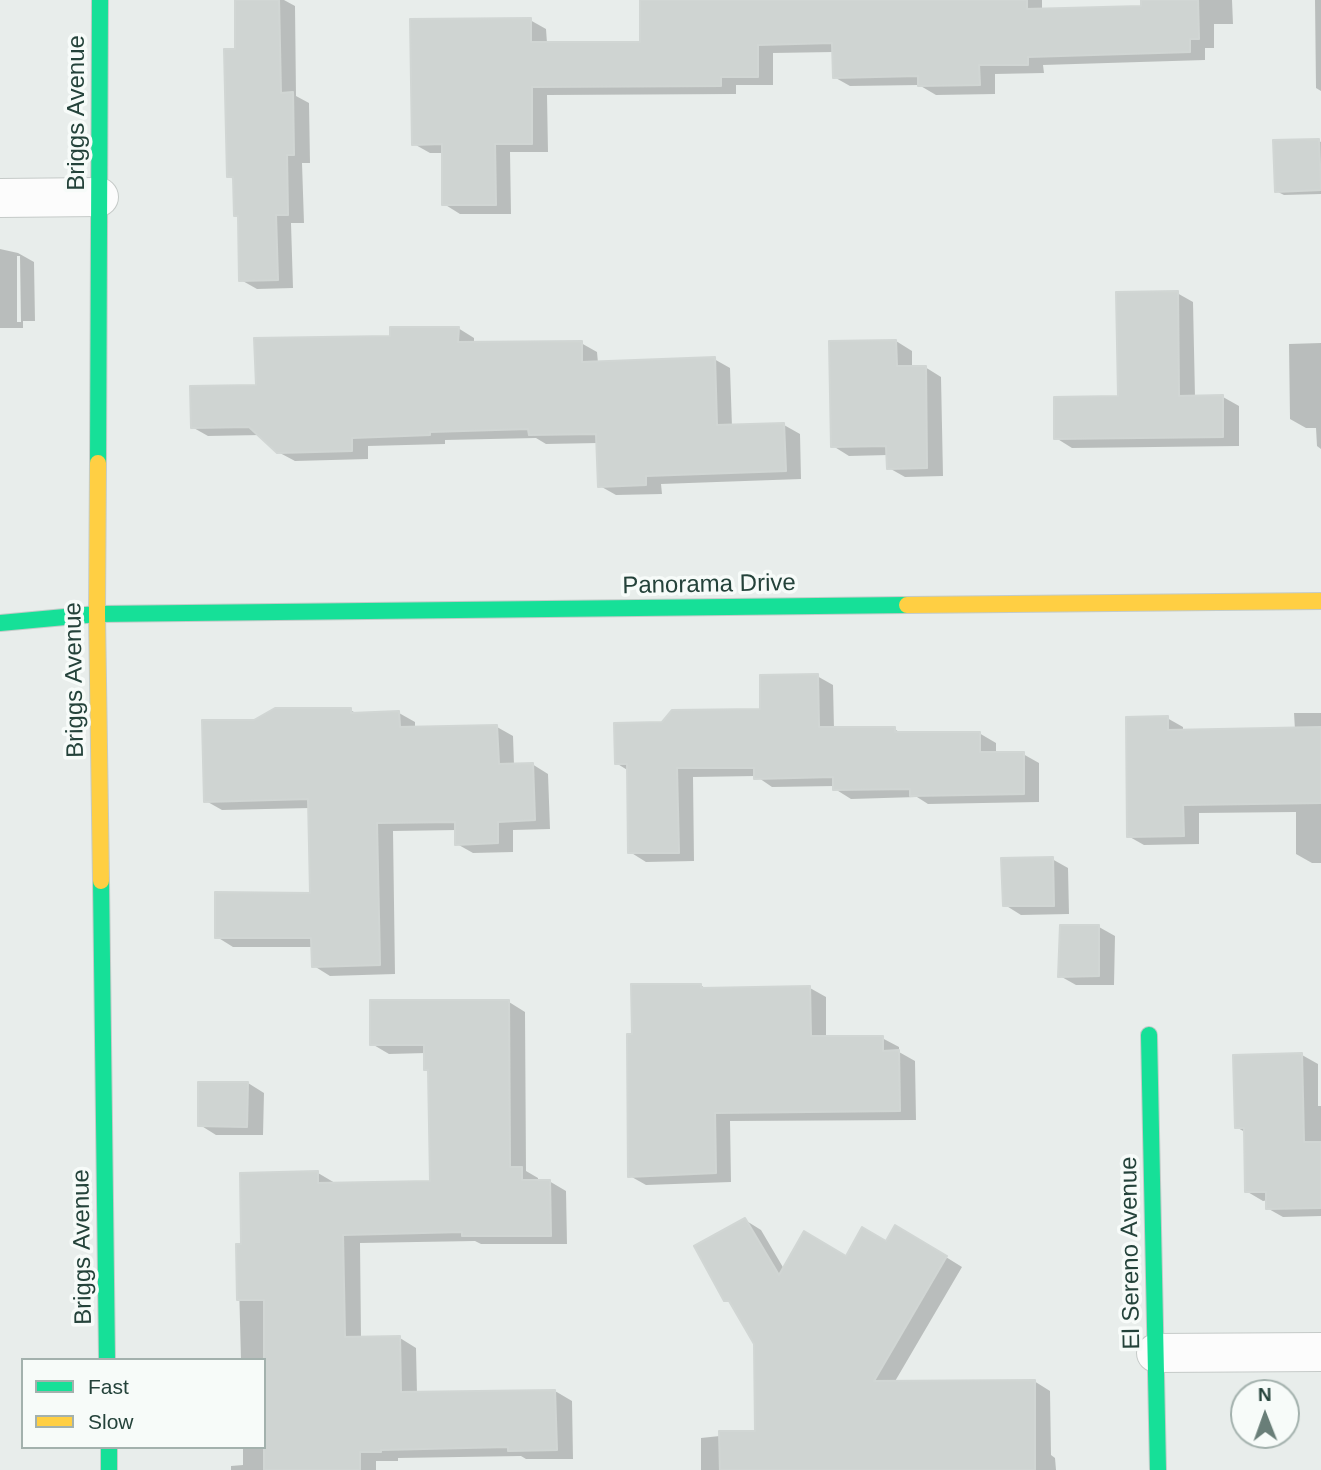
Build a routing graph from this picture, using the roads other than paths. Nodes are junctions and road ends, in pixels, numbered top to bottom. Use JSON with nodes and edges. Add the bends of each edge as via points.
{"nodes":[{"id":1,"x":100,"y":0,"type":"edge"},
{"id":2,"x":99,"y":197,"type":"junction"},
{"id":3,"x":0,"y":198,"type":"edge"},
{"id":4,"x":1321,"y":601,"type":"edge"},
{"id":5,"x":97,"y":614,"type":"junction"},
{"id":6,"x":0,"y":623,"type":"edge"},
{"id":7,"x":1149,"y":1035,"type":"dead end"},
{"id":8,"x":1321,"y":1352,"type":"edge"},
{"id":9,"x":1156,"y":1353,"type":"junction"},
{"id":10,"x":107,"y":1358,"type":"edge"},
{"id":11,"x":109,"y":1449,"type":"edge"},
{"id":12,"x":109,"y":1470,"type":"edge"},
{"id":13,"x":1158,"y":1470,"type":"edge"}],
"edges":[{"from":1,"to":2,"type":"street","name":"Briggs Avenue"},
{"from":2,"to":3,"type":"street"},
{"from":2,"to":5,"type":"street","name":"Briggs Avenue"},
{"from":4,"to":5,"type":"street","name":"Panorama Drive"},
{"from":5,"to":6,"type":"street","name":"Panorama Drive"},
{"from":5,"to":10,"type":"street","name":"Briggs Avenue"},
{"from":7,"to":9,"type":"street","name":"El Sereno Avenue"},
{"from":8,"to":9,"type":"street"},
{"from":9,"to":13,"type":"street","name":"El Sereno Avenue"},
{"from":11,"to":12,"type":"street"}]}
